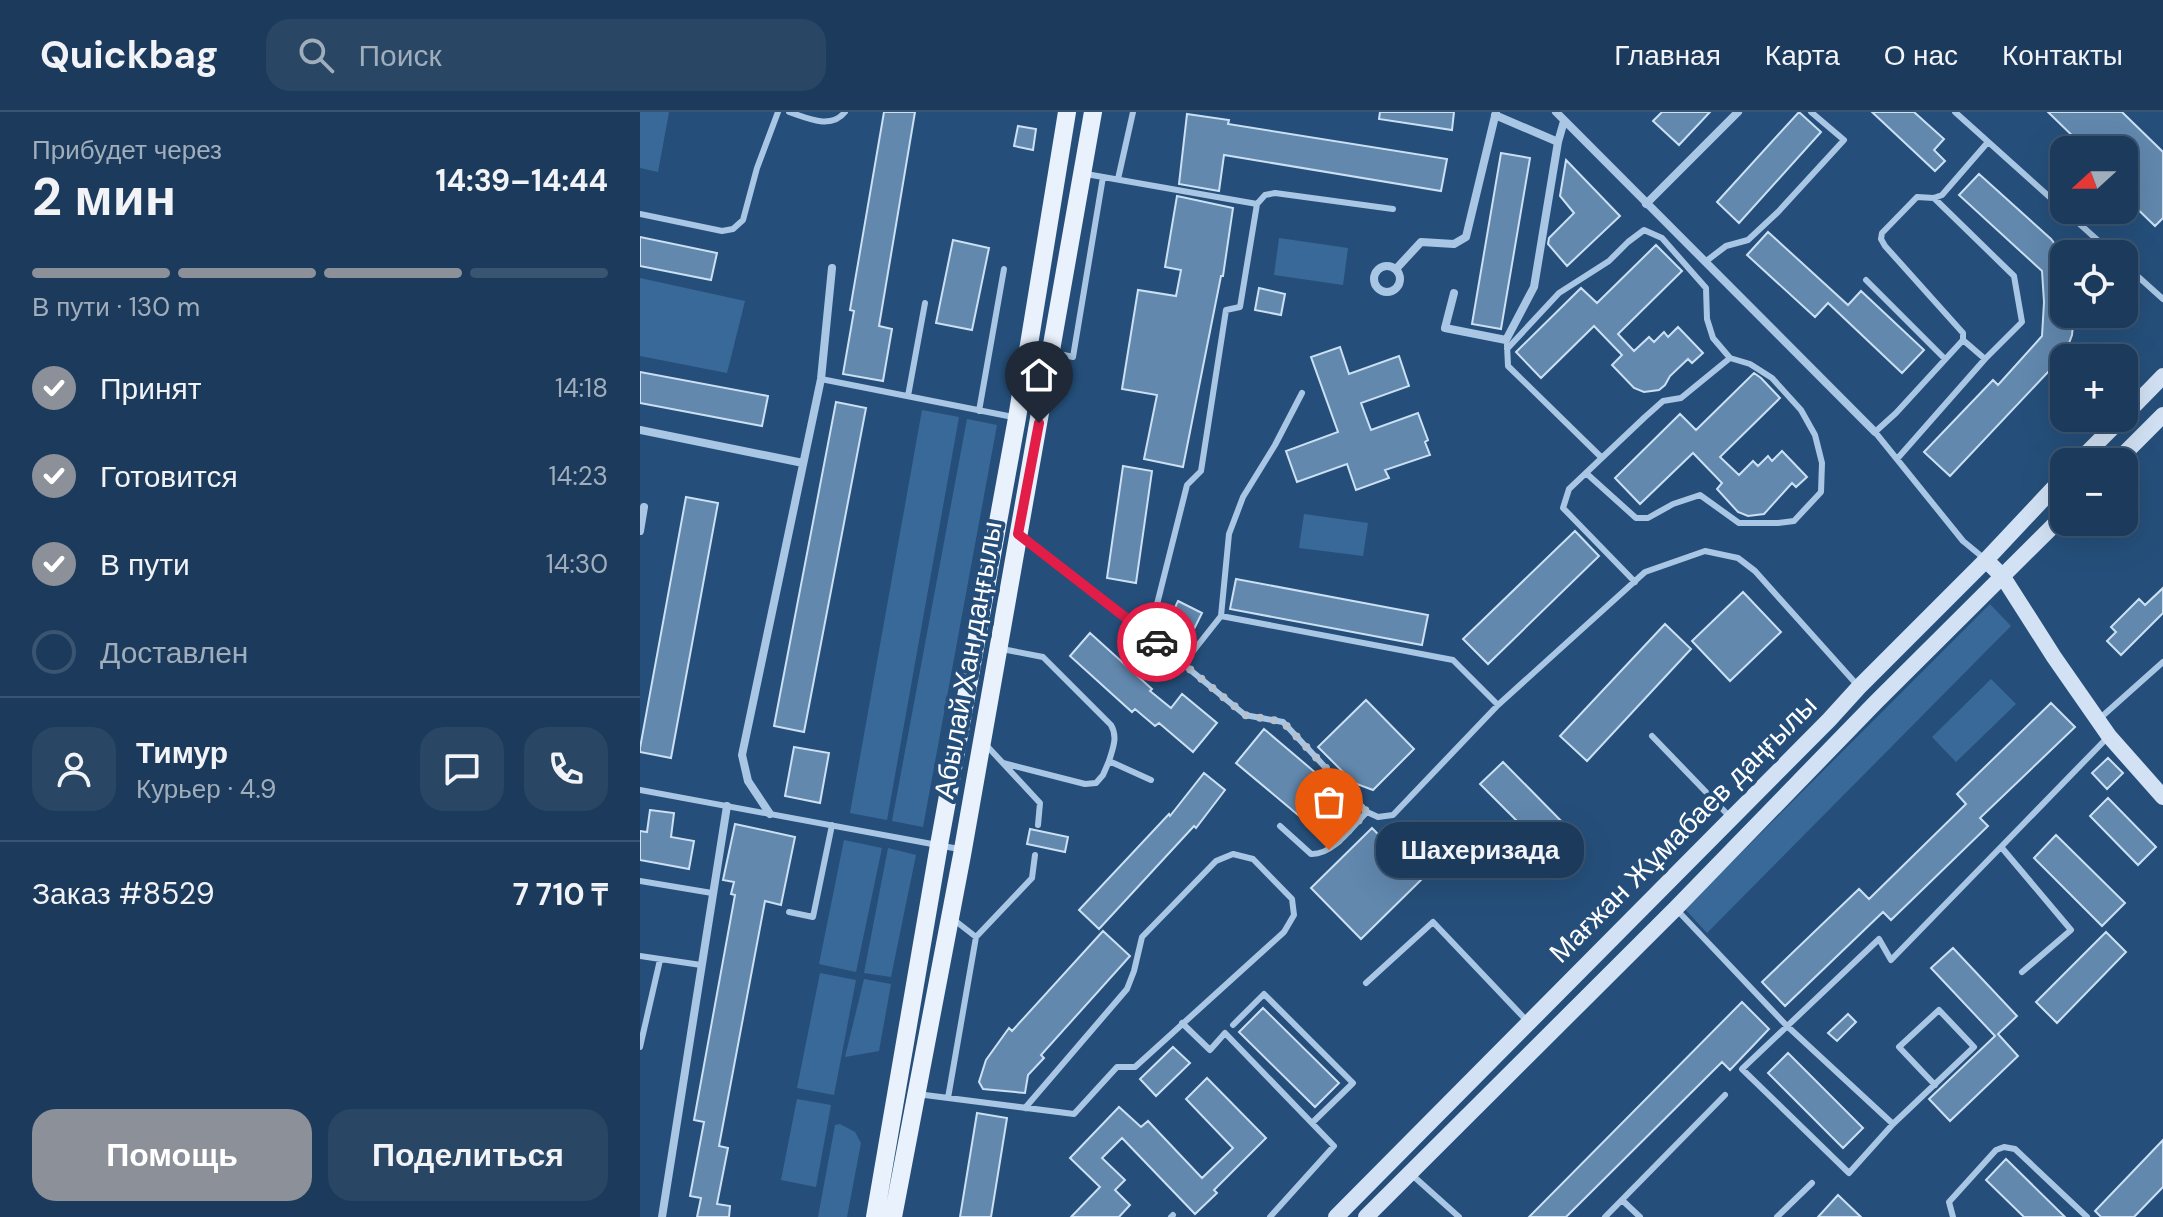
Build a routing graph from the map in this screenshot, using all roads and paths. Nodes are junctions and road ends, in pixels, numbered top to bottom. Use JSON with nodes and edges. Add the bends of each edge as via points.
{"nodes":[{"id":1,"x":778,"y":112,"type":"edge"},
{"id":2,"x":789,"y":112,"type":"edge"},
{"id":3,"x":845,"y":112,"type":"edge"},
{"id":4,"x":1067,"y":112,"type":"edge"},
{"id":5,"x":1093,"y":112,"type":"edge"},
{"id":6,"x":1133,"y":112,"type":"edge"},
{"id":7,"x":1556,"y":112,"type":"edge"},
{"id":8,"x":1738,"y":112,"type":"edge"},
{"id":9,"x":1811,"y":112,"type":"edge"},
{"id":10,"x":1955,"y":112,"type":"edge"},
{"id":11,"x":1495,"y":114,"type":"edge"},
{"id":12,"x":1564,"y":121,"type":"junction"},
{"id":13,"x":1558,"y":142,"type":"junction"},
{"id":14,"x":1988,"y":142,"type":"junction"},
{"id":15,"x":1083,"y":174,"type":"junction"},
{"id":16,"x":1103,"y":177,"type":"junction"},
{"id":17,"x":1118,"y":179,"type":"junction"},
{"id":18,"x":1934,"y":198,"type":"junction"},
{"id":19,"x":1257,"y":204,"type":"junction"},
{"id":20,"x":1646,"y":204,"type":"junction"},
{"id":21,"x":1393,"y":209,"type":"dead end"},
{"id":22,"x":640,"y":214,"type":"edge"},
{"id":23,"x":2097,"y":240,"type":"edge"},
{"id":24,"x":1704,"y":263,"type":"junction"},
{"id":25,"x":832,"y":268,"type":"dead end"},
{"id":26,"x":1004,"y":269,"type":"dead end"},
{"id":27,"x":1396,"y":269,"type":"dead end"},
{"id":28,"x":2138,"y":277,"type":"edge"},
{"id":29,"x":1866,"y":280,"type":"dead end"},
{"id":30,"x":1454,"y":293,"type":"dead end"},
{"id":31,"x":2163,"y":299,"type":"edge"},
{"id":32,"x":925,"y":303,"type":"dead end"},
{"id":33,"x":1963,"y":340,"type":"junction"},
{"id":34,"x":1507,"y":344,"type":"junction"},
{"id":35,"x":1052,"y":353,"type":"junction"},
{"id":36,"x":1730,"y":358,"type":"junction"},
{"id":37,"x":1945,"y":359,"type":"junction"},
{"id":38,"x":1985,"y":359,"type":"junction"},
{"id":39,"x":2163,"y":376,"type":"edge"},
{"id":40,"x":821,"y":379,"type":"junction"},
{"id":41,"x":1302,"y":393,"type":"dead end"},
{"id":42,"x":908,"y":396,"type":"junction"},
{"id":43,"x":2138,"y":402,"type":"edge"},
{"id":44,"x":979,"y":411,"type":"junction"},
{"id":45,"x":2163,"y":415,"type":"edge"},
{"id":46,"x":1017,"y":418,"type":"junction"},
{"id":47,"x":640,"y":430,"type":"edge"},
{"id":48,"x":1875,"y":432,"type":"junction"},
{"id":49,"x":2108,"y":432,"type":"edge"},
{"id":50,"x":2092,"y":448,"type":"edge"},
{"id":51,"x":2130,"y":448,"type":"edge"},
{"id":52,"x":1602,"y":458,"type":"junction"},
{"id":53,"x":1897,"y":459,"type":"junction"},
{"id":54,"x":803,"y":463,"type":"junction"},
{"id":55,"x":1586,"y":473,"type":"junction"},
{"id":56,"x":2050,"y":492,"type":"edge"},
{"id":57,"x":644,"y":507,"type":"dead end"},
{"id":58,"x":2050,"y":529,"type":"edge"},
{"id":59,"x":640,"y":531,"type":"edge"},
{"id":60,"x":1018,"y":534,"type":"junction"},
{"id":61,"x":1986,"y":560,"type":"junction"},
{"id":62,"x":2003,"y":577,"type":"junction"},
{"id":63,"x":1635,"y":582,"type":"junction"},
{"id":64,"x":1221,"y":616,"type":"junction"},
{"id":65,"x":1149,"y":636,"type":"junction"},
{"id":66,"x":999,"y":648,"type":"junction"},
{"id":67,"x":2163,"y":662,"type":"edge"},
{"id":68,"x":1183,"y":664,"type":"junction"},
{"id":69,"x":1859,"y":687,"type":"junction"},
{"id":70,"x":1498,"y":705,"type":"junction"},
{"id":71,"x":2098,"y":720,"type":"junction"},
{"id":72,"x":1652,"y":736,"type":"dead end"},
{"id":73,"x":2109,"y":736,"type":"junction"},
{"id":74,"x":982,"y":741,"type":"junction"},
{"id":75,"x":1109,"y":761,"type":"junction"},
{"id":76,"x":1003,"y":763,"type":"junction"},
{"id":77,"x":1151,"y":780,"type":"dead end"},
{"id":78,"x":640,"y":790,"type":"edge"},
{"id":79,"x":2163,"y":797,"type":"edge"},
{"id":80,"x":727,"y":806,"type":"junction"},
{"id":81,"x":1367,"y":812,"type":"junction"},
{"id":82,"x":770,"y":814,"type":"junction"},
{"id":83,"x":1731,"y":818,"type":"junction"},
{"id":84,"x":832,"y":825,"type":"junction"},
{"id":85,"x":1038,"y":825,"type":"dead end"},
{"id":86,"x":1280,"y":826,"type":"dead end"},
{"id":87,"x":939,"y":845,"type":"junction"},
{"id":88,"x":2002,"y":848,"type":"junction"},
{"id":89,"x":963,"y":850,"type":"junction"},
{"id":90,"x":1035,"y":855,"type":"dead end"},
{"id":91,"x":640,"y":881,"type":"edge"},
{"id":92,"x":712,"y":893,"type":"junction"},
{"id":93,"x":1676,"y":908,"type":"junction"},
{"id":94,"x":789,"y":912,"type":"dead end"},
{"id":95,"x":950,"y":917,"type":"junction"},
{"id":96,"x":976,"y":937,"type":"junction"},
{"id":97,"x":640,"y":956,"type":"edge"},
{"id":98,"x":660,"y":960,"type":"junction"},
{"id":99,"x":701,"y":965,"type":"junction"},
{"id":100,"x":2022,"y":972,"type":"dead end"},
{"id":101,"x":1366,"y":983,"type":"dead end"},
{"id":102,"x":1528,"y":1022,"type":"junction"},
{"id":103,"x":1182,"y":1023,"type":"junction"},
{"id":104,"x":1233,"y":1025,"type":"dead end"},
{"id":105,"x":1786,"y":1025,"type":"junction"},
{"id":106,"x":640,"y":1047,"type":"edge"},
{"id":107,"x":1935,"y":1085,"type":"junction"},
{"id":108,"x":916,"y":1094,"type":"junction"},
{"id":109,"x":1725,"y":1095,"type":"dead end"},
{"id":110,"x":948,"y":1098,"type":"junction"},
{"id":111,"x":1025,"y":1108,"type":"junction"},
{"id":112,"x":1312,"y":1123,"type":"junction"},
{"id":113,"x":1893,"y":1124,"type":"junction"},
{"id":114,"x":1410,"y":1173,"type":"junction"},
{"id":115,"x":1812,"y":1183,"type":"dead end"},
{"id":116,"x":1622,"y":1200,"type":"junction"},
{"id":117,"x":662,"y":1217,"type":"edge"},
{"id":118,"x":875,"y":1217,"type":"edge"},
{"id":119,"x":893,"y":1217,"type":"edge"},
{"id":120,"x":1270,"y":1217,"type":"edge"},
{"id":121,"x":1336,"y":1217,"type":"edge"},
{"id":122,"x":1366,"y":1217,"type":"edge"},
{"id":123,"x":1459,"y":1217,"type":"edge"},
{"id":124,"x":1605,"y":1217,"type":"edge"},
{"id":125,"x":1640,"y":1217,"type":"edge"},
{"id":126,"x":1777,"y":1217,"type":"edge"},
{"id":127,"x":1953,"y":1217,"type":"edge"},
{"id":128,"x":2087,"y":1217,"type":"edge"}],
"edges":[{"from":1,"to":22,"type":"lane","via":[[743,220],[733,229]]},
{"from":2,"to":3,"type":"lane","via":[[829,122]]},
{"from":4,"to":46,"type":"main road","name":"Абылай Хан даңғылы"},
{"from":5,"to":15,"type":"main road","name":"Абылай Хан даңғылы"},
{"from":6,"to":17,"type":"lane"},
{"from":7,"to":12,"type":"street"},
{"from":8,"to":20,"type":"street"},
{"from":9,"to":24,"type":"lane","via":[[1844,140],[1748,240],[1726,246]]},
{"from":10,"to":14,"type":"lane"},
{"from":11,"to":13,"type":"street"},
{"from":11,"to":27,"type":"street","via":[[1466,237],[1454,244],[1421,242]]},
{"from":12,"to":13,"type":"street"},
{"from":12,"to":20,"type":"street"},
{"from":13,"to":34,"type":"street","via":[[1534,287]]},
{"from":14,"to":18,"type":"lane"},
{"from":14,"to":23,"type":"lane"},
{"from":15,"to":16,"type":"lane"},
{"from":15,"to":35,"type":"main road","name":"Абылай Хан даңғылы"},
{"from":16,"to":17,"type":"lane"},
{"from":16,"to":35,"type":"lane","via":[[1073,357]]},
{"from":17,"to":19,"type":"lane"},
{"from":18,"to":33,"type":"lane","via":[[1917,197],[1881,239],[1963,333]]},
{"from":18,"to":38,"type":"lane","via":[[2014,276],[2022,322]]},
{"from":19,"to":21,"type":"lane","via":[[1275,193]]},
{"from":19,"to":65,"type":"lane","via":[[1240,307],[1226,310],[1201,471],[1187,485]]},
{"from":20,"to":24,"type":"street"},
{"from":24,"to":48,"type":"street"},
{"from":25,"to":40,"type":"street"},
{"from":26,"to":44,"type":"lane"},
{"from":28,"to":31,"type":"lane"},
{"from":29,"to":37,"type":"lane"},
{"from":30,"to":34,"type":"street","via":[[1445,328]]},
{"from":32,"to":42,"type":"lane"},
{"from":33,"to":37,"type":"lane"},
{"from":33,"to":38,"type":"lane"},
{"from":34,"to":36,"type":"lane","via":[[1559,293],[1609,261],[1644,230],[1662,238],[1706,288],[1713,338]]},
{"from":34,"to":52,"type":"lane","via":[[1508,366]]},
{"from":35,"to":60,"type":"main road","name":"Абылай Хан даңғылы"},
{"from":36,"to":52,"type":"lane","via":[[1681,398],[1663,401]]},
{"from":36,"to":55,"type":"lane","via":[[1772,378],[1815,435],[1822,463],[1821,492],[1794,521],[1739,523],[1700,495],[1648,518],[1636,518]]},
{"from":37,"to":48,"type":"lane"},
{"from":38,"to":53,"type":"lane"},
{"from":39,"to":43,"type":"main road"},
{"from":40,"to":42,"type":"lane"},
{"from":40,"to":54,"type":"street"},
{"from":41,"to":64,"type":"lane","via":[[1243,497],[1229,534]]},
{"from":42,"to":44,"type":"lane"},
{"from":44,"to":46,"type":"lane"},
{"from":45,"to":51,"type":"main road"},
{"from":46,"to":87,"type":"main road","name":"Абылай Хан даңғылы"},
{"from":47,"to":54,"type":"street"},
{"from":48,"to":53,"type":"lane"},
{"from":49,"to":50,"type":"main road"},
{"from":52,"to":55,"type":"lane"},
{"from":53,"to":61,"type":"lane","via":[[1963,541]]},
{"from":54,"to":82,"type":"street","via":[[742,755],[748,781]]},
{"from":55,"to":63,"type":"lane","via":[[1569,489],[1563,508]]},
{"from":56,"to":61,"type":"main road","name":"Мағжан Жұмабаев даңғылы"},
{"from":57,"to":59,"type":"street"},
{"from":58,"to":62,"type":"main road","name":"Мағжан Жұмабаев даңғылы"},
{"from":60,"to":65,"type":"lane"},
{"from":60,"to":66,"type":"main road","name":"Абылай Хан даңғылы"},
{"from":61,"to":62,"type":"main road"},
{"from":61,"to":69,"type":"main road","name":"Мағжан Жұмабаев даңғылы"},
{"from":62,"to":71,"type":"main road"},
{"from":62,"to":93,"type":"main road","name":"Мағжан Жұмабаев даңғылы"},
{"from":63,"to":69,"type":"lane","via":[[1645,572],[1705,551],[1738,558]]},
{"from":63,"to":70,"type":"lane"},
{"from":64,"to":68,"type":"lane"},
{"from":64,"to":70,"type":"lane","via":[[1453,660]]},
{"from":65,"to":68,"type":"lane"},
{"from":66,"to":74,"type":"main road","name":"Абылай Хан даңғылы"},
{"from":66,"to":75,"type":"lane","via":[[1043,657],[1111,725],[1115,739]]},
{"from":67,"to":71,"type":"lane"},
{"from":68,"to":81,"type":"lane","via":[[1245,715],[1283,722]]},
{"from":69,"to":83,"type":"main road","name":"Мағжан Жұмабаев даңғылы"},
{"from":70,"to":81,"type":"lane","via":[[1393,815]]},
{"from":71,"to":73,"type":"main road"},
{"from":72,"to":83,"type":"lane"},
{"from":73,"to":79,"type":"main road"},
{"from":73,"to":88,"type":"lane"},
{"from":74,"to":76,"type":"lane"},
{"from":74,"to":89,"type":"main road","name":"Абылай Хан даңғылы"},
{"from":75,"to":76,"type":"lane","via":[[1096,783],[1085,784]]},
{"from":75,"to":77,"type":"lane"},
{"from":76,"to":85,"type":"lane","via":[[1040,803]]},
{"from":78,"to":80,"type":"lane"},
{"from":80,"to":82,"type":"lane"},
{"from":80,"to":92,"type":"street"},
{"from":81,"to":86,"type":"lane","via":[[1329,850],[1318,854],[1311,854]]},
{"from":82,"to":84,"type":"lane"},
{"from":83,"to":102,"type":"main road","name":"Мағжан Жұмабаев даңғылы"},
{"from":84,"to":87,"type":"lane"},
{"from":84,"to":94,"type":"lane","via":[[813,917]]},
{"from":87,"to":89,"type":"lane"},
{"from":87,"to":118,"type":"main road","name":"Абылай Хан даңғылы"},
{"from":88,"to":100,"type":"lane","via":[[2071,930]]},
{"from":88,"to":105,"type":"lane","via":[[1891,960],[1879,939]]},
{"from":89,"to":95,"type":"main road","name":"Абылай Хан даңғылы"},
{"from":90,"to":96,"type":"lane","via":[[1032,878]]},
{"from":91,"to":92,"type":"lane"},
{"from":92,"to":99,"type":"street"},
{"from":93,"to":105,"type":"lane"},
{"from":93,"to":114,"type":"main road","name":"Мағжан Жұмабаев даңғылы"},
{"from":95,"to":96,"type":"lane"},
{"from":95,"to":108,"type":"main road","name":"Абылай Хан даңғылы"},
{"from":96,"to":110,"type":"lane"},
{"from":97,"to":98,"type":"lane"},
{"from":98,"to":99,"type":"lane"},
{"from":98,"to":106,"type":"lane"},
{"from":99,"to":117,"type":"street"},
{"from":101,"to":102,"type":"lane","via":[[1433,922]]},
{"from":102,"to":121,"type":"main road","name":"Мағжан Жұмабаев даңғылы"},
{"from":103,"to":111,"type":"lane","via":[[1135,1067],[1117,1067],[1074,1114]]},
{"from":103,"to":111,"type":"lane","via":[[1284,932],[1294,915],[1292,899],[1253,859],[1233,854],[1216,861],[1142,937],[1127,989]]},
{"from":103,"to":112,"type":"lane","via":[[1210,1050],[1225,1033]]},
{"from":104,"to":112,"type":"lane","via":[[1264,994],[1353,1083]]},
{"from":105,"to":113,"type":"lane"},
{"from":105,"to":113,"type":"lane","via":[[1742,1069],[1849,1173]]},
{"from":107,"to":107,"type":"lane","via":[[1974,1047],[1939,1010],[1899,1047]]},
{"from":107,"to":113,"type":"lane"},
{"from":108,"to":110,"type":"lane"},
{"from":108,"to":119,"type":"main road","name":"Абылай Хан даңғылы"},
{"from":109,"to":116,"type":"lane"},
{"from":110,"to":111,"type":"lane"},
{"from":112,"to":120,"type":"lane","via":[[1334,1146]]},
{"from":114,"to":122,"type":"main road","name":"Мағжан Жұмабаев даңғылы"},
{"from":114,"to":123,"type":"lane"},
{"from":115,"to":126,"type":"lane"},
{"from":116,"to":124,"type":"lane"},
{"from":116,"to":125,"type":"lane"},
{"from":127,"to":128,"type":"lane","via":[[1949,1202],[2004,1147],[2015,1149]]}]}
